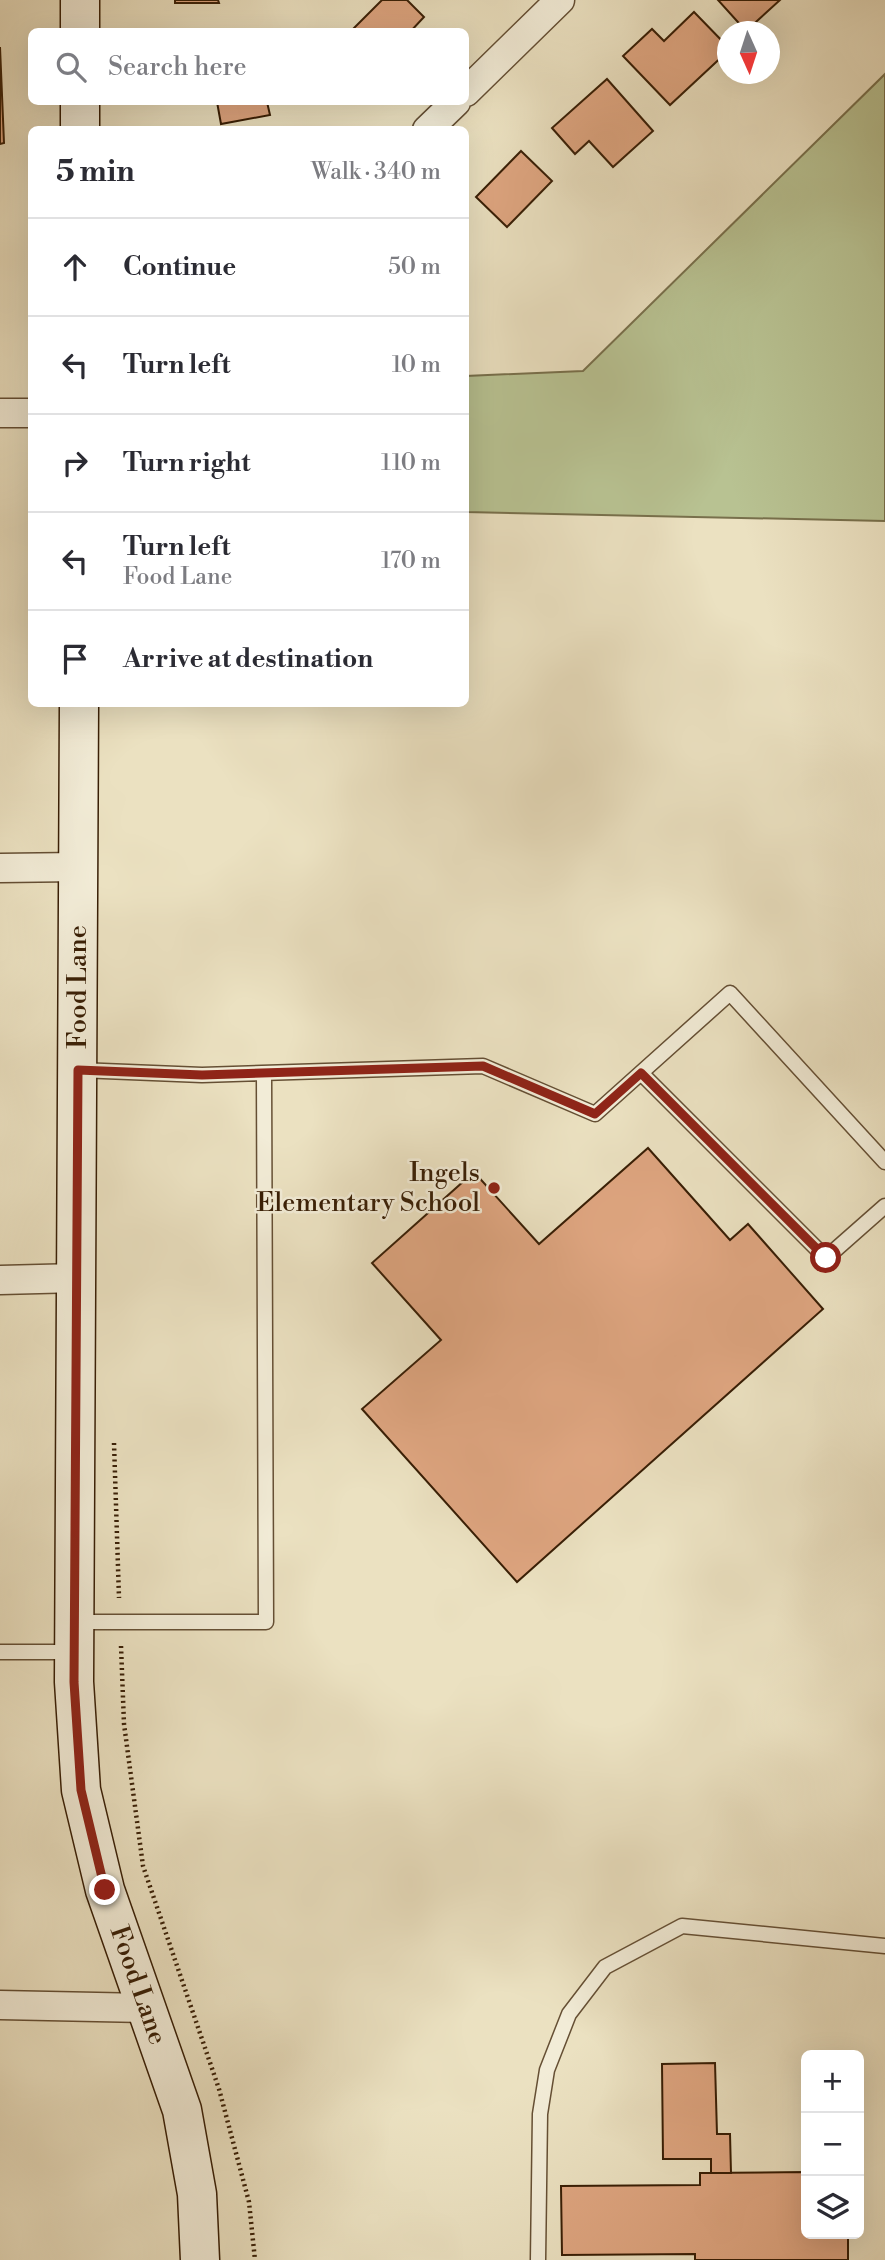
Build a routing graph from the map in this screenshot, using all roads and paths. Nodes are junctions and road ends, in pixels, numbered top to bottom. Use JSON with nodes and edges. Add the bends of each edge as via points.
{"nodes":[{"id":1,"x":80,"y":0,"type":"edge"},
{"id":2,"x":560,"y":0,"type":"edge"},
{"id":3,"x":80,"y":28,"type":"edge"},
{"id":4,"x":469,"y":89,"type":"edge"},
{"id":5,"x":80,"y":105,"type":"edge"},
{"id":6,"x":453,"y":105,"type":"edge"},
{"id":7,"x":80,"y":126,"type":"edge"},
{"id":8,"x":431,"y":126,"type":"edge"},
{"id":9,"x":0,"y":413,"type":"edge"},
{"id":10,"x":28,"y":413,"type":"edge"},
{"id":11,"x":79,"y":707,"type":"edge"},
{"id":12,"x":0,"y":867,"type":"edge"},
{"id":13,"x":78,"y":867,"type":"junction"},
{"id":14,"x":78,"y":1070,"type":"junction"},
{"id":15,"x":264,"y":1073,"type":"junction"},
{"id":16,"x":641,"y":1073,"type":"junction"},
{"id":17,"x":885,"y":1161,"type":"edge"},
{"id":18,"x":885,"y":1206,"type":"edge"},
{"id":19,"x":78,"y":1278,"type":"junction"},
{"id":20,"x":0,"y":1280,"type":"edge"},
{"id":21,"x":114,"y":1434,"type":"dead end"},
{"id":22,"x":120,"y":1622,"type":"junction"},
{"id":23,"x":74,"y":1637,"type":"junction"},
{"id":24,"x":0,"y":1652,"type":"edge"},
{"id":25,"x":885,"y":1946,"type":"edge"},
{"id":26,"x":0,"y":2005,"type":"edge"},
{"id":27,"x":145,"y":2008,"type":"junction"},
{"id":28,"x":200,"y":2260,"type":"edge"},
{"id":29,"x":255,"y":2260,"type":"edge"},
{"id":30,"x":538,"y":2260,"type":"edge"}],
"edges":[{"from":1,"to":3,"type":"street"},
{"from":2,"to":4,"type":"street"},
{"from":5,"to":7,"type":"street"},
{"from":6,"to":8,"type":"street"},
{"from":9,"to":10,"type":"street"},
{"from":11,"to":13,"type":"street","name":"Food Lane"},
{"from":12,"to":13,"type":"street"},
{"from":13,"to":14,"type":"street","name":"Food Lane"},
{"from":14,"to":15,"type":"lane"},
{"from":14,"to":19,"type":"street","name":"Food Lane"},
{"from":15,"to":16,"type":"lane","via":[[483,1066],[595,1114]]},
{"from":15,"to":22,"type":"lane","via":[[266,1622]]},
{"from":16,"to":17,"type":"lane","via":[[730,993]]},
{"from":16,"to":18,"type":"lane","via":[[826,1258]]},
{"from":19,"to":20,"type":"street"},
{"from":19,"to":23,"type":"street","name":"Food Lane"},
{"from":21,"to":22,"type":"path"},
{"from":22,"to":23,"type":"lane"},
{"from":22,"to":29,"type":"path","via":[[124,1724],[143,1866],[219,2089],[249,2202]]},
{"from":23,"to":24,"type":"lane"},
{"from":23,"to":27,"type":"street","name":"Food Lane","via":[[81,1790],[105,1890]]},
{"from":25,"to":30,"type":"lane","via":[[682,1926],[605,1967],[569,2014],[547,2070],[540,2114]]},
{"from":26,"to":27,"type":"street"},
{"from":27,"to":28,"type":"street","name":"Food Lane","via":[[182,2110],[197,2194]]}]}
